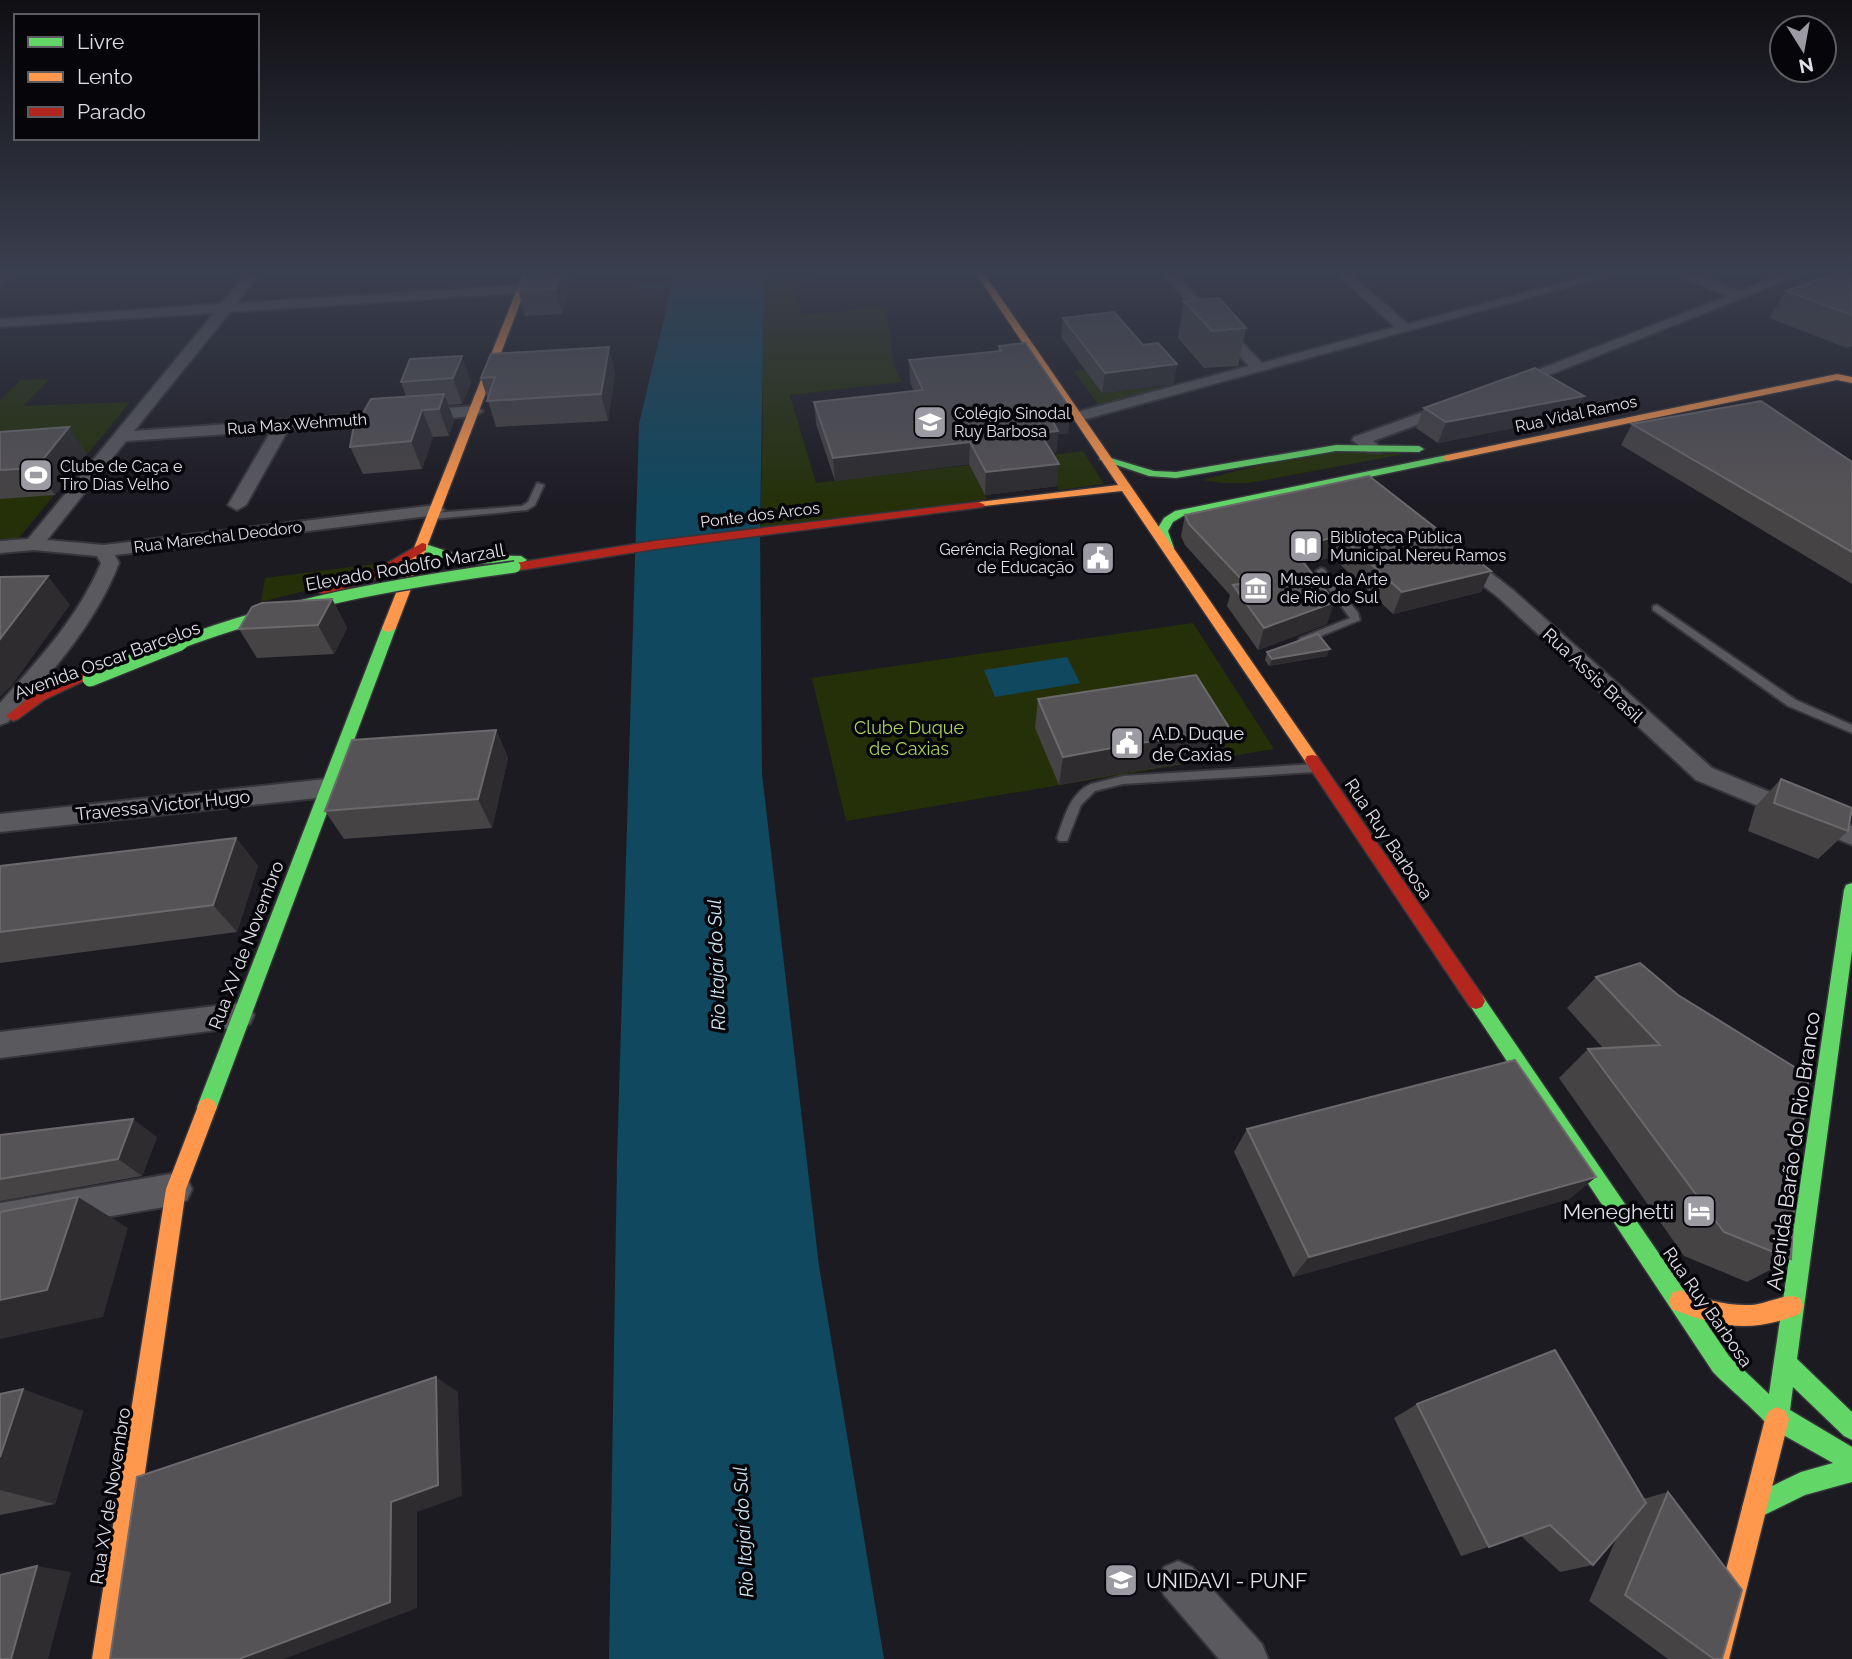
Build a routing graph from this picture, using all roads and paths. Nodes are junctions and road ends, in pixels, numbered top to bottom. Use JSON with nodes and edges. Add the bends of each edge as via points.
{"nodes":[{"id":1,"x":192,"y":349,"type":"edge"},
{"id":2,"x":498,"y":349,"type":"edge"},
{"id":3,"x":1030,"y":349,"type":"edge"},
{"id":4,"x":1241,"y":349,"type":"edge"},
{"id":5,"x":1329,"y":349,"type":"edge"},
{"id":6,"x":1602,"y":349,"type":"edge"},
{"id":7,"x":1259,"y":368,"type":"junction"},
{"id":8,"x":1847,"y":377,"type":"edge"},
{"id":9,"x":1502,"y":388,"type":"edge"},
{"id":10,"x":1467,"y":401,"type":"edge"},
{"id":11,"x":475,"y":411,"type":"junction"},
{"id":12,"x":1076,"y":418,"type":"junction"},
{"id":13,"x":282,"y":425,"type":"junction"},
{"id":14,"x":119,"y":438,"type":"junction"},
{"id":15,"x":1374,"y":448,"type":"junction"},
{"id":16,"x":1486,"y":451,"type":"junction"},
{"id":17,"x":1104,"y":459,"type":"junction"},
{"id":18,"x":1354,"y":479,"type":"junction"},
{"id":19,"x":540,"y":485,"type":"dead end"},
{"id":20,"x":1123,"y":488,"type":"junction"},
{"id":21,"x":1191,"y":489,"type":"dead end"},
{"id":22,"x":1210,"y":490,"type":"dead end"},
{"id":23,"x":1285,"y":493,"type":"junction"},
{"id":24,"x":1375,"y":495,"type":"edge"},
{"id":25,"x":237,"y":505,"type":"dead end"},
{"id":26,"x":1160,"y":506,"type":"dead end"},
{"id":27,"x":435,"y":513,"type":"junction"},
{"id":28,"x":1162,"y":531,"type":"junction"},
{"id":29,"x":34,"y":544,"type":"junction"},
{"id":30,"x":0,"y":547,"type":"edge"},
{"id":31,"x":422,"y":547,"type":"junction"},
{"id":32,"x":1168,"y":548,"type":"junction"},
{"id":33,"x":1450,"y":550,"type":"edge"},
{"id":34,"x":104,"y":551,"type":"junction"},
{"id":35,"x":551,"y":563,"type":"junction"},
{"id":36,"x":1321,"y":571,"type":"dead end"},
{"id":37,"x":355,"y":583,"type":"junction"},
{"id":38,"x":322,"y":608,"type":"junction"},
{"id":39,"x":1657,"y":608,"type":"dead end"},
{"id":40,"x":394,"y":615,"type":"junction"},
{"id":41,"x":276,"y":622,"type":"junction"},
{"id":42,"x":216,"y":623,"type":"junction"},
{"id":43,"x":1295,"y":643,"type":"edge"},
{"id":44,"x":47,"y":663,"type":"junction"},
{"id":45,"x":89,"y":675,"type":"junction"},
{"id":46,"x":4,"y":719,"type":"edge"},
{"id":47,"x":1852,"y":729,"type":"edge"},
{"id":48,"x":1317,"y":768,"type":"junction"},
{"id":49,"x":326,"y":788,"type":"junction"},
{"id":50,"x":0,"y":823,"type":"edge"},
{"id":51,"x":1852,"y":836,"type":"edge"},
{"id":52,"x":1063,"y":838,"type":"dead end"},
{"id":53,"x":1852,"y":890,"type":"edge"},
{"id":54,"x":240,"y":1015,"type":"junction"},
{"id":55,"x":0,"y":1045,"type":"edge"},
{"id":56,"x":176,"y":1189,"type":"junction"},
{"id":57,"x":0,"y":1219,"type":"edge"},
{"id":58,"x":1680,"y":1301,"type":"junction"},
{"id":59,"x":1792,"y":1306,"type":"junction"},
{"id":60,"x":1786,"y":1364,"type":"junction"},
{"id":61,"x":1777,"y":1419,"type":"junction"},
{"id":62,"x":1852,"y":1428,"type":"edge"},
{"id":63,"x":1852,"y":1460,"type":"edge"},
{"id":64,"x":1852,"y":1470,"type":"edge"},
{"id":65,"x":1754,"y":1508,"type":"junction"},
{"id":66,"x":1178,"y":1580,"type":"dead end"},
{"id":67,"x":105,"y":1659,"type":"edge"},
{"id":68,"x":1247,"y":1659,"type":"edge"},
{"id":69,"x":1716,"y":1659,"type":"edge"}],
"edges":[{"from":1,"to":14,"type":"street"},
{"from":2,"to":11,"type":"main road","name":"Rua XV de Novembro"},
{"from":3,"to":12,"type":"main road","name":"Rua Ruy Barbosa"},
{"from":4,"to":7,"type":"street"},
{"from":5,"to":7,"type":"street"},
{"from":6,"to":9,"type":"street"},
{"from":7,"to":12,"type":"street"},
{"from":8,"to":16,"type":"main road","name":"Rua Vidal Ramos"},
{"from":10,"to":15,"type":"street","via":[[1360,440]]},
{"from":11,"to":13,"type":"street","name":"Rua Max Wehmuth"},
{"from":11,"to":27,"type":"main road","name":"Rua XV de Novembro"},
{"from":12,"to":17,"type":"main road","name":"Rua Ruy Barbosa"},
{"from":13,"to":14,"type":"street","name":"Rua Max Wehmuth"},
{"from":13,"to":25,"type":"street"},
{"from":14,"to":29,"type":"street"},
{"from":15,"to":16,"type":"main road","name":"Rua Vidal Ramos"},
{"from":15,"to":17,"type":"main road","name":"Rua Vidal Ramos","via":[[1336,448],[1176,475],[1153,474]]},
{"from":16,"to":18,"type":"main road","name":"Rua Vidal Ramos"},
{"from":17,"to":20,"type":"main road","name":"Rua Ruy Barbosa"},
{"from":18,"to":23,"type":"main road","name":"Rua Vidal Ramos"},
{"from":18,"to":24,"type":"street"},
{"from":19,"to":27,"type":"lane","via":[[532,503],[524,508]]},
{"from":20,"to":21,"type":"main road","name":"Ponte dos Arcos"},
{"from":20,"to":32,"type":"main road","name":"Rua Ruy Barbosa"},
{"from":20,"to":35,"type":"main road","name":"Ponte dos Arcos","via":[[655,545]]},
{"from":22,"to":23,"type":"main road"},
{"from":23,"to":28,"type":"main road","name":"Rua Vidal Ramos","via":[[1179,513]]},
{"from":26,"to":28,"type":"main road"},
{"from":27,"to":31,"type":"main road","name":"Rua XV de Novembro"},
{"from":27,"to":34,"type":"street","name":"Rua Marechal Deodoro"},
{"from":28,"to":32,"type":"main road"},
{"from":29,"to":30,"type":"street","name":"Rua Marechal Deodoro"},
{"from":29,"to":34,"type":"street","name":"Rua Marechal Deodoro"},
{"from":31,"to":35,"type":"main road","via":[[452,559]]},
{"from":31,"to":37,"type":"main road","name":"Avenida Oscar Barcelos"},
{"from":31,"to":40,"type":"main road","name":"Rua XV de Novembro"},
{"from":32,"to":48,"type":"main road","name":"Rua Ruy Barbosa","via":[[1251,659]]},
{"from":33,"to":51,"type":"street","name":"Rua Assis Brasil","via":[[1506,594],[1704,774]]},
{"from":34,"to":44,"type":"street","via":[[110,564],[100,590]]},
{"from":35,"to":45,"type":"main road","name":"Elevado Rodolfo Marzall","bridge":true,"via":[[393,585],[280,610]]},
{"from":36,"to":43,"type":"lane","via":[[1355,621]]},
{"from":37,"to":38,"type":"main road"},
{"from":37,"to":42,"type":"main road","name":"Avenida Oscar Barcelos"},
{"from":38,"to":40,"type":"main road","name":"Avenida Oscar Barcelos","via":[[370,608]]},
{"from":38,"to":41,"type":"main road","name":"Avenida Oscar Barcelos"},
{"from":39,"to":47,"type":"lane","via":[[1792,703]]},
{"from":40,"to":49,"type":"main road","name":"Rua XV de Novembro"},
{"from":41,"to":42,"type":"main road"},
{"from":41,"to":46,"type":"main road","name":"Avenida Oscar Barcelos"},
{"from":42,"to":45,"type":"main road","name":"Avenida Oscar Barcelos"},
{"from":44,"to":45,"type":"street"},
{"from":44,"to":46,"type":"street"},
{"from":45,"to":46,"type":"main road","name":"Elevado Rodolfo Marzall"},
{"from":48,"to":52,"type":"lane","via":[[1124,780],[1091,788],[1076,803]]},
{"from":48,"to":58,"type":"main road","name":"Rua Ruy Barbosa"},
{"from":49,"to":50,"type":"street","name":"Travessa Victor Hugo"},
{"from":49,"to":54,"type":"main road","name":"Rua XV de Novembro"},
{"from":53,"to":59,"type":"main road","name":"Avenida Barão do Rio Branco"},
{"from":54,"to":55,"type":"street"},
{"from":54,"to":56,"type":"main road","name":"Rua XV de Novembro"},
{"from":56,"to":57,"type":"street"},
{"from":56,"to":67,"type":"main road","name":"Rua XV de Novembro"},
{"from":58,"to":59,"type":"main road","via":[[1713,1315],[1743,1319],[1771,1316]]},
{"from":58,"to":61,"type":"main road","name":"Rua Ruy Barbosa","via":[[1721,1364]]},
{"from":59,"to":60,"type":"main road","name":"Avenida Barão do Rio Branco"},
{"from":60,"to":61,"type":"main road","name":"Avenida Barão do Rio Branco"},
{"from":60,"to":62,"type":"main road"},
{"from":61,"to":63,"type":"main road","name":"Rua Ruy Barbosa"},
{"from":61,"to":65,"type":"main road","name":"Avenida Barão do Rio Branco"},
{"from":64,"to":65,"type":"main road","via":[[1809,1480]]},
{"from":65,"to":69,"type":"main road","name":"Avenida Barão do Rio Branco"},
{"from":66,"to":68,"type":"street"}]}
